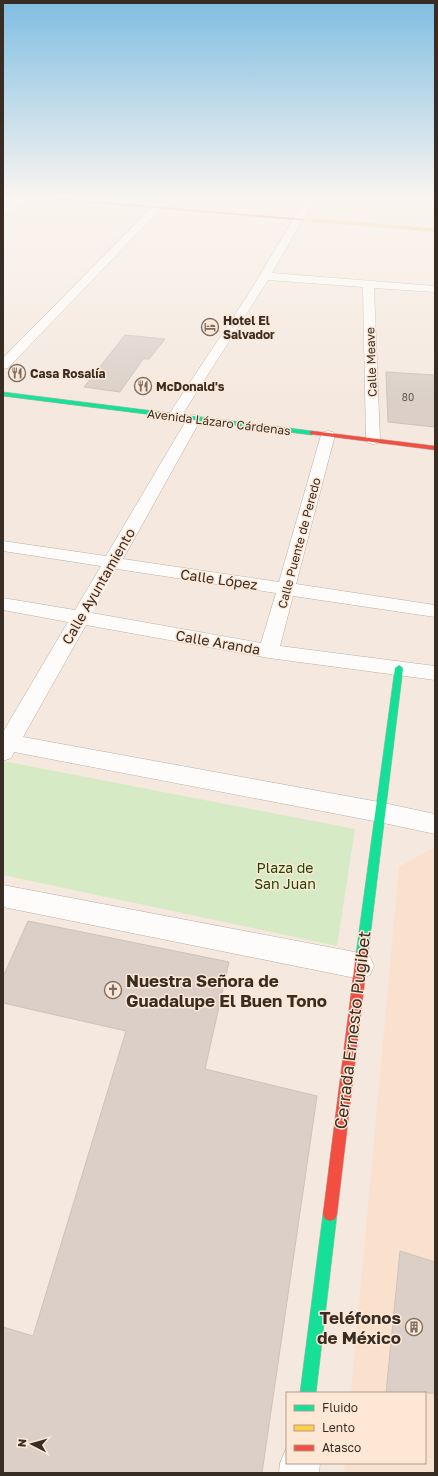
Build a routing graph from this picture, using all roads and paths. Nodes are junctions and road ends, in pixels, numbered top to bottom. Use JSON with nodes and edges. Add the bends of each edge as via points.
{"nodes":[{"id":1,"x":98,"y":267,"type":"edge"},
{"id":2,"x":270,"y":267,"type":"edge"},
{"id":3,"x":265,"y":276,"type":"junction"},
{"id":4,"x":368,"y":284,"type":"junction"},
{"id":5,"x":435,"y":289,"type":"edge"},
{"id":6,"x":3,"y":366,"type":"edge"},
{"id":7,"x":3,"y":394,"type":"edge"},
{"id":8,"x":174,"y":417,"type":"junction"},
{"id":9,"x":194,"y":419,"type":"junction"},
{"id":10,"x":328,"y":435,"type":"junction"},
{"id":11,"x":373,"y":440,"type":"junction"},
{"id":12,"x":435,"y":448,"type":"edge"},
{"id":13,"x":3,"y":546,"type":"edge"},
{"id":14,"x":111,"y":563,"type":"junction"},
{"id":15,"x":286,"y":589,"type":"junction"},
{"id":16,"x":3,"y":604,"type":"edge"},
{"id":17,"x":435,"y":611,"type":"edge"},
{"id":18,"x":80,"y":618,"type":"junction"},
{"id":19,"x":269,"y":650,"type":"junction"},
{"id":20,"x":399,"y":668,"type":"junction"},
{"id":21,"x":435,"y":673,"type":"edge"},
{"id":22,"x":5,"y":746,"type":"edge"},
{"id":23,"x":379,"y":812,"type":"junction"},
{"id":24,"x":435,"y":824,"type":"edge"},
{"id":25,"x":3,"y":896,"type":"edge"},
{"id":26,"x":360,"y":966,"type":"junction"},
{"id":27,"x":308,"y":1392,"type":"edge"}],
"edges":[{"from":1,"to":6,"type":"street"},
{"from":2,"to":3,"type":"street"},
{"from":3,"to":4,"type":"street"},
{"from":3,"to":8,"type":"street"},
{"from":4,"to":5,"type":"street"},
{"from":4,"to":11,"type":"street","name":"Calle Meave"},
{"from":7,"to":8,"type":"street","name":"Avenida Lázaro Cárdenas"},
{"from":8,"to":9,"type":"street","name":"Avenida Lázaro Cárdenas"},
{"from":9,"to":10,"type":"street","name":"Avenida Lázaro Cárdenas"},
{"from":9,"to":14,"type":"street","name":"Calle Ayuntamiento"},
{"from":10,"to":11,"type":"street","name":"Avenida Lázaro Cárdenas"},
{"from":10,"to":15,"type":"street","name":"Calle Puente de Peredo"},
{"from":11,"to":12,"type":"street","name":"Avenida Lázaro Cárdenas"},
{"from":13,"to":14,"type":"street","name":"Calle López"},
{"from":14,"to":15,"type":"street","name":"Calle López"},
{"from":14,"to":18,"type":"street","name":"Calle Ayuntamiento"},
{"from":15,"to":17,"type":"street","name":"Calle López"},
{"from":15,"to":19,"type":"street","name":"Calle Puente de Peredo"},
{"from":16,"to":18,"type":"street","name":"Calle Aranda"},
{"from":18,"to":19,"type":"street","name":"Calle Aranda"},
{"from":18,"to":22,"type":"street","name":"Calle Ayuntamiento"},
{"from":19,"to":20,"type":"street","name":"Calle Aranda"},
{"from":20,"to":21,"type":"street","name":"Calle Aranda"},
{"from":20,"to":23,"type":"street","name":"Cerrada Ernesto Pugibet"},
{"from":22,"to":23,"type":"street"},
{"from":23,"to":24,"type":"street"},
{"from":23,"to":26,"type":"street","name":"Cerrada Ernesto Pugibet"},
{"from":25,"to":26,"type":"street"},
{"from":26,"to":27,"type":"street","name":"Cerrada Ernesto Pugibet"}]}
